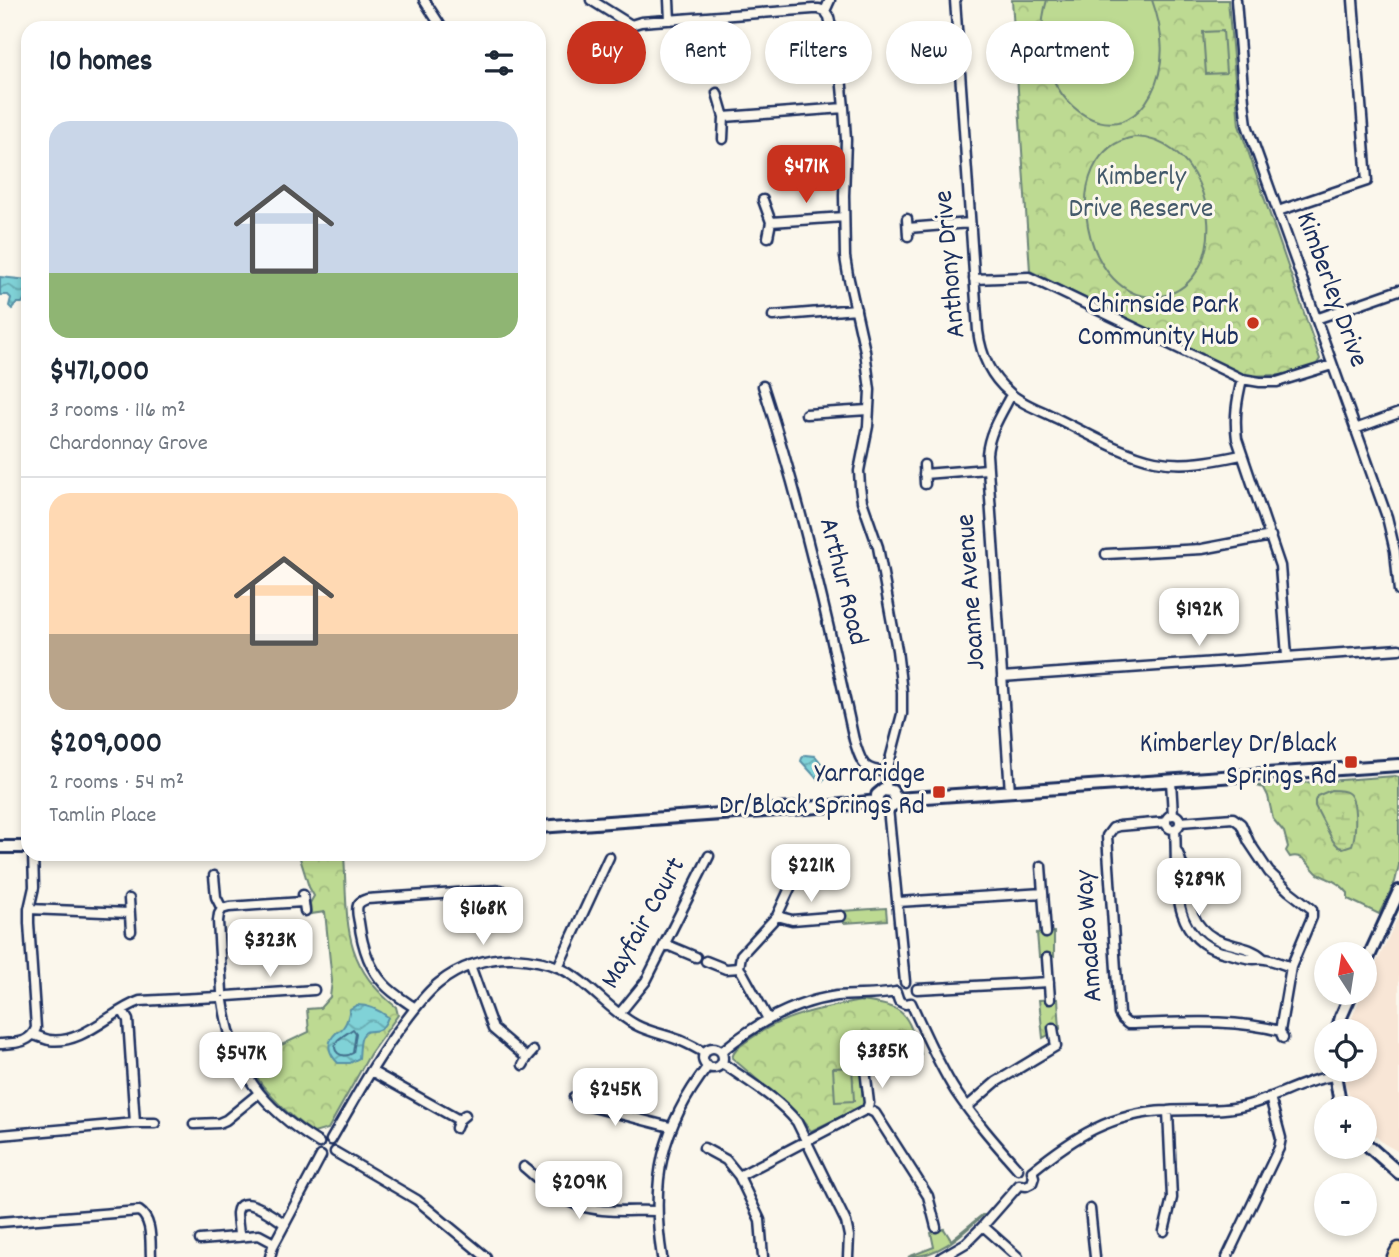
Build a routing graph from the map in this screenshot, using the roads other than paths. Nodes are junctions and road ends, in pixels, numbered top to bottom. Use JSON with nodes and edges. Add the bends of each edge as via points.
{"nodes":[{"id":1,"x":424,"y":0,"type":"edge"},
{"id":2,"x":592,"y":0,"type":"edge"},
{"id":3,"x":669,"y":0,"type":"edge"},
{"id":4,"x":830,"y":0,"type":"edge"},
{"id":5,"x":955,"y":0,"type":"edge"},
{"id":6,"x":1236,"y":0,"type":"edge"},
{"id":7,"x":1353,"y":0,"type":"edge"},
{"id":8,"x":825,"y":11,"type":"junction"},
{"id":9,"x":670,"y":20,"type":"junction"},
{"id":10,"x":438,"y":21,"type":"edge"},
{"id":11,"x":717,"y":93,"type":"dead end"},
{"id":12,"x":844,"y":108,"type":"junction"},
{"id":13,"x":724,"y":117,"type":"junction"},
{"id":14,"x":723,"y":139,"type":"dead end"},
{"id":15,"x":763,"y":200,"type":"dead end"},
{"id":16,"x":1278,"y":211,"type":"junction"},
{"id":17,"x":844,"y":217,"type":"junction"},
{"id":18,"x":771,"y":222,"type":"junction"},
{"id":19,"x":970,"y":223,"type":"junction"},
{"id":20,"x":908,"y":227,"type":"dead end"},
{"id":21,"x":768,"y":237,"type":"dead end"},
{"id":22,"x":974,"y":279,"type":"junction"},
{"id":23,"x":1399,"y":290,"type":"edge"},
{"id":24,"x":856,"y":309,"type":"junction"},
{"id":25,"x":773,"y":316,"type":"dead end"},
{"id":26,"x":1316,"y":319,"type":"junction"},
{"id":27,"x":1332,"y":365,"type":"junction"},
{"id":28,"x":1242,"y":379,"type":"junction"},
{"id":29,"x":763,"y":386,"type":"dead end"},
{"id":30,"x":1011,"y":395,"type":"junction"},
{"id":31,"x":868,"y":410,"type":"junction"},
{"id":32,"x":806,"y":414,"type":"dead end"},
{"id":33,"x":1399,"y":414,"type":"edge"},
{"id":34,"x":1355,"y":429,"type":"junction"},
{"id":35,"x":1241,"y":456,"type":"junction"},
{"id":36,"x":987,"y":469,"type":"junction"},
{"id":37,"x":924,"y":474,"type":"dead end"},
{"id":38,"x":1395,"y":533,"type":"edge"},
{"id":39,"x":1270,"y":536,"type":"junction"},
{"id":40,"x":1106,"y":554,"type":"dead end"},
{"id":41,"x":1399,"y":591,"type":"edge"},
{"id":42,"x":1399,"y":649,"type":"edge"},
{"id":43,"x":1287,"y":656,"type":"junction"},
{"id":44,"x":1002,"y":677,"type":"junction"},
{"id":45,"x":1399,"y":765,"type":"edge"},
{"id":46,"x":887,"y":771,"type":"junction"},
{"id":47,"x":1171,"y":781,"type":"junction"},
{"id":48,"x":886,"y":789,"type":"junction"},
{"id":49,"x":1010,"y":792,"type":"junction"},
{"id":50,"x":896,"y":799,"type":"junction"},
{"id":51,"x":877,"y":801,"type":"junction"},
{"id":52,"x":888,"y":808,"type":"junction"},
{"id":53,"x":1169,"y":818,"type":"junction"},
{"id":54,"x":546,"y":826,"type":"edge"},
{"id":55,"x":1178,"y":826,"type":"junction"},
{"id":56,"x":0,"y":847,"type":"edge"},
{"id":57,"x":21,"y":847,"type":"edge"},
{"id":58,"x":796,"y":850,"type":"dead end"},
{"id":59,"x":709,"y":856,"type":"dead end"},
{"id":60,"x":609,"y":857,"type":"dead end"},
{"id":61,"x":33,"y":861,"type":"edge"},
{"id":62,"x":1041,"y":866,"type":"dead end"},
{"id":63,"x":214,"y":876,"type":"dead end"},
{"id":64,"x":501,"y":890,"type":"dead end"},
{"id":65,"x":1399,"y":891,"type":"edge"},
{"id":66,"x":1043,"y":893,"type":"junction"},
{"id":67,"x":129,"y":899,"type":"dead end"},
{"id":68,"x":898,"y":902,"type":"junction"},
{"id":69,"x":303,"y":903,"type":"dead end"},
{"id":70,"x":29,"y":909,"type":"junction"},
{"id":71,"x":222,"y":909,"type":"junction"},
{"id":72,"x":129,"y":914,"type":"junction"},
{"id":73,"x":777,"y":916,"type":"junction"},
{"id":74,"x":841,"y":916,"type":"dead end"},
{"id":75,"x":131,"y":931,"type":"dead end"},
{"id":76,"x":1046,"y":933,"type":"dead end"},
{"id":77,"x":1376,"y":942,"type":"edge"},
{"id":78,"x":665,"y":944,"type":"junction"},
{"id":79,"x":696,"y":957,"type":"dead end"},
{"id":80,"x":1047,"y":958,"type":"dead end"},
{"id":81,"x":706,"y":961,"type":"dead end"},
{"id":82,"x":470,"y":965,"type":"junction"},
{"id":83,"x":558,"y":967,"type":"junction"},
{"id":84,"x":1291,"y":967,"type":"junction"},
{"id":85,"x":739,"y":968,"type":"junction"},
{"id":86,"x":905,"y":982,"type":"junction"},
{"id":87,"x":1049,"y":982,"type":"junction"},
{"id":88,"x":918,"y":989,"type":"junction"},
{"id":89,"x":314,"y":990,"type":"dead end"},
{"id":90,"x":896,"y":992,"type":"junction"},
{"id":91,"x":223,"y":996,"type":"junction"},
{"id":92,"x":1050,"y":999,"type":"dead end"},
{"id":93,"x":911,"y":1003,"type":"junction"},
{"id":94,"x":415,"y":1008,"type":"junction"},
{"id":95,"x":122,"y":1010,"type":"junction"},
{"id":96,"x":620,"y":1013,"type":"junction"},
{"id":97,"x":768,"y":1019,"type":"junction"},
{"id":98,"x":1053,"y":1028,"type":"dead end"},
{"id":99,"x":34,"y":1035,"type":"junction"},
{"id":100,"x":0,"y":1044,"type":"edge"},
{"id":101,"x":721,"y":1052,"type":"junction"},
{"id":102,"x":705,"y":1053,"type":"junction"},
{"id":103,"x":528,"y":1058,"type":"dead end"},
{"id":104,"x":722,"y":1063,"type":"junction"},
{"id":105,"x":708,"y":1066,"type":"junction"},
{"id":106,"x":865,"y":1069,"type":"dead end"},
{"id":107,"x":371,"y":1071,"type":"junction"},
{"id":108,"x":1314,"y":1080,"type":"edge"},
{"id":109,"x":259,"y":1093,"type":"junction"},
{"id":110,"x":574,"y":1097,"type":"dead end"},
{"id":111,"x":1270,"y":1097,"type":"junction"},
{"id":112,"x":967,"y":1107,"type":"junction"},
{"id":113,"x":867,"y":1109,"type":"junction"},
{"id":114,"x":1168,"y":1111,"type":"junction"},
{"id":115,"x":460,"y":1121,"type":"dead end"},
{"id":116,"x":135,"y":1123,"type":"junction"},
{"id":117,"x":155,"y":1123,"type":"dead end"},
{"id":118,"x":194,"y":1125,"type":"dead end"},
{"id":119,"x":670,"y":1127,"type":"junction"},
{"id":120,"x":0,"y":1135,"type":"edge"},
{"id":121,"x":331,"y":1140,"type":"junction"},
{"id":122,"x":807,"y":1141,"type":"junction"},
{"id":123,"x":319,"y":1143,"type":"junction"},
{"id":124,"x":704,"y":1148,"type":"dead end"},
{"id":125,"x":335,"y":1152,"type":"junction"},
{"id":126,"x":1377,"y":1152,"type":"edge"},
{"id":127,"x":321,"y":1156,"type":"junction"},
{"id":128,"x":524,"y":1167,"type":"dead end"},
{"id":129,"x":1397,"y":1168,"type":"edge"},
{"id":130,"x":1018,"y":1169,"type":"junction"},
{"id":131,"x":1032,"y":1171,"type":"junction"},
{"id":132,"x":739,"y":1176,"type":"junction"},
{"id":133,"x":1019,"y":1185,"type":"junction"},
{"id":134,"x":1090,"y":1209,"type":"dead end"},
{"id":135,"x":657,"y":1211,"type":"junction"},
{"id":136,"x":0,"y":1222,"type":"edge"},
{"id":137,"x":285,"y":1224,"type":"junction"},
{"id":138,"x":983,"y":1226,"type":"junction"},
{"id":139,"x":936,"y":1227,"type":"dead end"},
{"id":140,"x":1164,"y":1231,"type":"dead end"},
{"id":141,"x":239,"y":1237,"type":"junction"},
{"id":142,"x":200,"y":1240,"type":"dead end"},
{"id":143,"x":274,"y":1243,"type":"junction"},
{"id":144,"x":1399,"y":1250,"type":"edge"},
{"id":145,"x":151,"y":1257,"type":"edge"},
{"id":146,"x":270,"y":1257,"type":"edge"},
{"id":147,"x":486,"y":1257,"type":"edge"},
{"id":148,"x":662,"y":1257,"type":"edge"},
{"id":149,"x":763,"y":1257,"type":"edge"},
{"id":150,"x":848,"y":1257,"type":"edge"},
{"id":151,"x":942,"y":1257,"type":"edge"},
{"id":152,"x":1018,"y":1257,"type":"edge"},
{"id":153,"x":1095,"y":1257,"type":"edge"},
{"id":154,"x":1227,"y":1257,"type":"edge"},
{"id":155,"x":1395,"y":1257,"type":"edge"}],
"edges":[{"from":1,"to":10,"type":"street"},
{"from":2,"to":9,"type":"street","via":[[631,24]]},
{"from":3,"to":9,"type":"street"},
{"from":4,"to":8,"type":"street"},
{"from":5,"to":19,"type":"street","name":"Anthony Drive"},
{"from":6,"to":16,"type":"street","name":"Kimberley Drive","via":[[1247,125]]},
{"from":7,"to":16,"type":"street","via":[[1367,181]]},
{"from":8,"to":9,"type":"street"},
{"from":8,"to":12,"type":"street"},
{"from":11,"to":13,"type":"street"},
{"from":12,"to":13,"type":"street"},
{"from":12,"to":17,"type":"street"},
{"from":13,"to":14,"type":"street"},
{"from":15,"to":18,"type":"street"},
{"from":16,"to":26,"type":"street","name":"Kimberley Drive"},
{"from":17,"to":18,"type":"street"},
{"from":17,"to":24,"type":"street","via":[[845,257]]},
{"from":18,"to":21,"type":"street"},
{"from":19,"to":20,"type":"street"},
{"from":19,"to":22,"type":"street","name":"Anthony Drive"},
{"from":22,"to":28,"type":"street","via":[[1029,277]]},
{"from":22,"to":30,"type":"street","name":"Anthony Drive","via":[[982,353]]},
{"from":23,"to":26,"type":"street"},
{"from":24,"to":25,"type":"street"},
{"from":24,"to":31,"type":"street","via":[[869,372]]},
{"from":26,"to":27,"type":"street","name":"Kimberley Drive"},
{"from":27,"to":28,"type":"street","via":[[1278,382]]},
{"from":27,"to":34,"type":"street","name":"Kimberley Drive"},
{"from":28,"to":35,"type":"street","via":[[1235,423]]},
{"from":29,"to":46,"type":"street","name":"Arthur Road","via":[[820,586],[860,759],[867,768]]},
{"from":30,"to":35,"type":"street","name":"Anthony Drive","via":[[1132,454],[1156,461],[1204,463]]},
{"from":30,"to":36,"type":"street","name":"Joanne Avenue","via":[[988,443]]},
{"from":31,"to":32,"type":"street"},
{"from":31,"to":46,"type":"street","via":[[860,487],[877,547],[902,692],[902,714]]},
{"from":33,"to":34,"type":"street"},
{"from":34,"to":38,"type":"street","name":"Kimberley Drive"},
{"from":35,"to":39,"type":"street"},
{"from":36,"to":37,"type":"street"},
{"from":36,"to":44,"type":"street","name":"Joanne Avenue"},
{"from":38,"to":41,"type":"street","name":"Kimberley Drive"},
{"from":39,"to":40,"type":"street","via":[[1202,549]]},
{"from":39,"to":43,"type":"street","via":[[1280,566]]},
{"from":42,"to":43,"type":"street"},
{"from":43,"to":44,"type":"street"},
{"from":44,"to":49,"type":"street","name":"Joanne Avenue"},
{"from":45,"to":47,"type":"main road"},
{"from":46,"to":48,"type":"street"},
{"from":47,"to":49,"type":"main road"},
{"from":47,"to":53,"type":"street"},
{"from":48,"to":50,"type":"main road"},
{"from":48,"to":51,"type":"main road"},
{"from":49,"to":50,"type":"main road"},
{"from":50,"to":52,"type":"main road"},
{"from":51,"to":52,"type":"main road"},
{"from":51,"to":54,"type":"main road"},
{"from":52,"to":68,"type":"street"},
{"from":53,"to":55,"type":"street","via":[[1169,827]]},
{"from":53,"to":55,"type":"street","via":[[1178,817]]},
{"from":53,"to":84,"type":"street","name":"Amadeo Way","via":[[1119,826],[1107,836],[1122,1019],[1128,1024],[1231,1022],[1282,1034]]},
{"from":55,"to":84,"type":"street","via":[[1176,848],[1185,871],[1188,904],[1198,925],[1214,939]]},
{"from":55,"to":84,"type":"street","via":[[1239,821],[1269,872],[1312,909]]},
{"from":56,"to":57,"type":"main road"},
{"from":58,"to":73,"type":"street","via":[[798,869]]},
{"from":59,"to":78,"type":"street","name":"Mayfair Court"},
{"from":60,"to":83,"type":"street"},
{"from":61,"to":70,"type":"street"},
{"from":62,"to":66,"type":"street"},
{"from":63,"to":71,"type":"street"},
{"from":64,"to":94,"type":"street","via":[[361,901],[357,913],[360,936],[370,964],[384,985]]},
{"from":65,"to":77,"type":"main road"},
{"from":66,"to":68,"type":"street"},
{"from":66,"to":76,"type":"street"},
{"from":67,"to":72,"type":"street"},
{"from":68,"to":86,"type":"street"},
{"from":69,"to":71,"type":"street"},
{"from":70,"to":72,"type":"street"},
{"from":70,"to":99,"type":"street"},
{"from":71,"to":91,"type":"street","via":[[218,920]]},
{"from":72,"to":75,"type":"street"},
{"from":73,"to":74,"type":"street","via":[[792,920]]},
{"from":73,"to":85,"type":"street","via":[[741,955]]},
{"from":78,"to":79,"type":"street"},
{"from":78,"to":96,"type":"street","name":"Mayfair Court","via":[[646,981]]},
{"from":80,"to":87,"type":"street"},
{"from":81,"to":85,"type":"street","via":[[726,969]]},
{"from":82,"to":83,"type":"street","via":[[507,958]]},
{"from":82,"to":94,"type":"street","via":[[439,983]]},
{"from":82,"to":103,"type":"street","via":[[493,1029]]},
{"from":83,"to":96,"type":"street"},
{"from":85,"to":97,"type":"street"},
{"from":86,"to":88,"type":"street"},
{"from":86,"to":90,"type":"street"},
{"from":87,"to":88,"type":"street"},
{"from":87,"to":92,"type":"street"},
{"from":88,"to":93,"type":"street"},
{"from":89,"to":91,"type":"street"},
{"from":90,"to":93,"type":"street","via":[[902,1002]]},
{"from":90,"to":97,"type":"street","via":[[821,999]]},
{"from":91,"to":95,"type":"street","via":[[140,1001]]},
{"from":91,"to":109,"type":"street","via":[[234,1049]]},
{"from":93,"to":112,"type":"street"},
{"from":94,"to":107,"type":"street"},
{"from":95,"to":99,"type":"street","via":[[75,1037],[49,1040]]},
{"from":95,"to":116,"type":"street","via":[[128,1020]]},
{"from":96,"to":102,"type":"street","via":[[644,1029]]},
{"from":97,"to":101,"type":"street"},
{"from":98,"to":112,"type":"street","via":[[1056,1046]]},
{"from":99,"to":100,"type":"street","via":[[23,1042]]},
{"from":101,"to":102,"type":"street","via":[[713,1048]]},
{"from":101,"to":104,"type":"street"},
{"from":102,"to":105,"type":"street"},
{"from":104,"to":105,"type":"street"},
{"from":104,"to":122,"type":"street","via":[[792,1116]]},
{"from":105,"to":119,"type":"street"},
{"from":106,"to":113,"type":"street"},
{"from":107,"to":115,"type":"street"},
{"from":107,"to":121,"type":"street"},
{"from":108,"to":111,"type":"street"},
{"from":109,"to":118,"type":"street","via":[[226,1120]]},
{"from":109,"to":123,"type":"street"},
{"from":110,"to":119,"type":"street","via":[[583,1104]]},
{"from":111,"to":114,"type":"street","via":[[1248,1105]]},
{"from":111,"to":154,"type":"street","via":[[1279,1148]]},
{"from":112,"to":130,"type":"street"},
{"from":113,"to":122,"type":"street"},
{"from":113,"to":139,"type":"street","via":[[875,1113],[928,1196]]},
{"from":114,"to":131,"type":"street","via":[[1096,1128]]},
{"from":114,"to":140,"type":"street","via":[[1172,1198]]},
{"from":116,"to":117,"type":"street"},
{"from":116,"to":120,"type":"street"},
{"from":119,"to":135,"type":"street","via":[[661,1161]]},
{"from":121,"to":123,"type":"street"},
{"from":121,"to":125,"type":"street"},
{"from":122,"to":132,"type":"street"},
{"from":122,"to":150,"type":"street","via":[[846,1222]]},
{"from":123,"to":127,"type":"street"},
{"from":124,"to":132,"type":"street","via":[[726,1160]]},
{"from":125,"to":127,"type":"street"},
{"from":125,"to":147,"type":"street","via":[[417,1200]]},
{"from":126,"to":129,"type":"main road"},
{"from":127,"to":137,"type":"street"},
{"from":128,"to":135,"type":"street","via":[[582,1207]]},
{"from":130,"to":131,"type":"street"},
{"from":130,"to":133,"type":"street","via":[[1014,1177]]},
{"from":131,"to":133,"type":"street","via":[[1031,1183]]},
{"from":132,"to":149,"type":"street","via":[[760,1220]]},
{"from":133,"to":138,"type":"street"},
{"from":134,"to":153,"type":"street"},
{"from":135,"to":148,"type":"street"},
{"from":136,"to":145,"type":"street","via":[[139,1212],[149,1221]]},
{"from":137,"to":141,"type":"street","via":[[243,1204],[237,1213]]},
{"from":137,"to":143,"type":"street"},
{"from":138,"to":151,"type":"street"},
{"from":138,"to":152,"type":"street"},
{"from":141,"to":142,"type":"street"},
{"from":141,"to":143,"type":"street","via":[[259,1235]]},
{"from":143,"to":146,"type":"street"},
{"from":144,"to":155,"type":"highway"}]}
